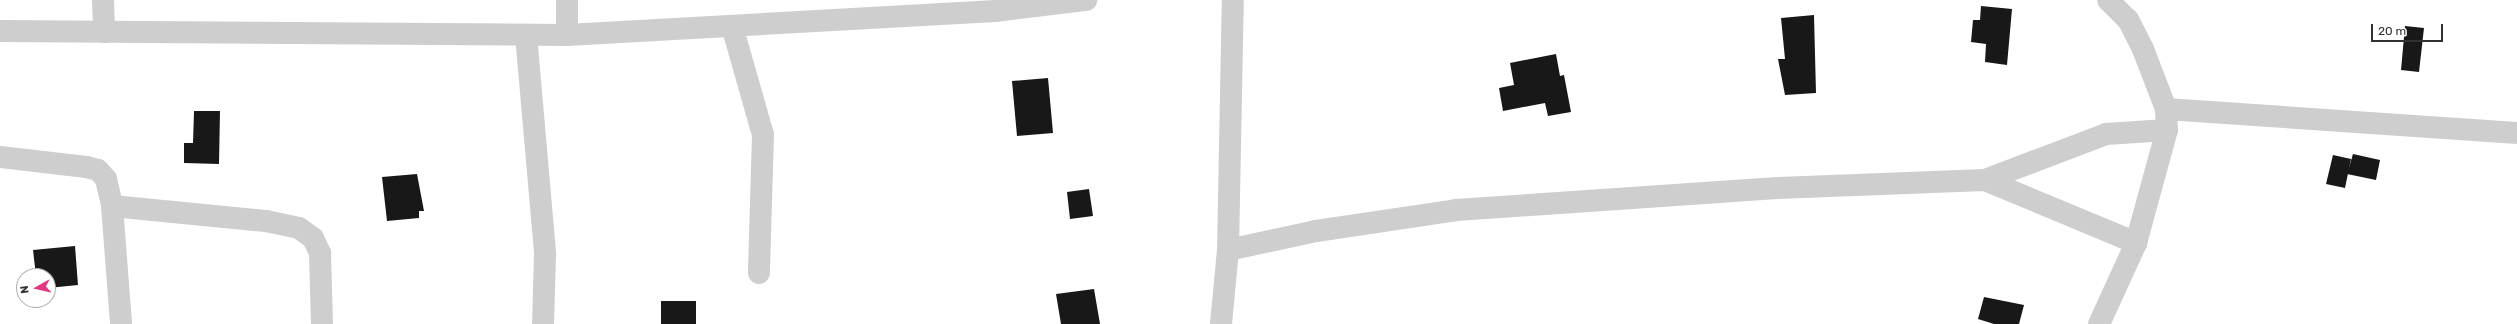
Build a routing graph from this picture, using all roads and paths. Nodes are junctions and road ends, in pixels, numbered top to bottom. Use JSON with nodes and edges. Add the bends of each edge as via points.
{"nodes":[{"id":1,"x":103,"y":0,"type":"edge"},
{"id":2,"x":568,"y":0,"type":"edge"},
{"id":3,"x":1086,"y":0,"type":"edge"},
{"id":4,"x":1233,"y":0,"type":"edge"},
{"id":5,"x":2108,"y":0,"type":"edge"},
{"id":6,"x":994,"y":6,"type":"edge"},
{"id":7,"x":732,"y":26,"type":"junction"},
{"id":8,"x":0,"y":31,"type":"edge"},
{"id":9,"x":104,"y":32,"type":"junction"},
{"id":10,"x":526,"y":35,"type":"junction"},
{"id":11,"x":567,"y":35,"type":"junction"},
{"id":12,"x":2167,"y":119,"type":"junction"},
{"id":13,"x":2517,"y":133,"type":"edge"},
{"id":14,"x":0,"y":157,"type":"edge"},
{"id":15,"x":1985,"y":180,"type":"junction"},
{"id":16,"x":112,"y":206,"type":"junction"},
{"id":17,"x":2136,"y":243,"type":"junction"},
{"id":18,"x":1228,"y":250,"type":"junction"},
{"id":19,"x":759,"y":273,"type":"dead end"},
{"id":20,"x":121,"y":324,"type":"edge"},
{"id":21,"x":322,"y":324,"type":"edge"},
{"id":22,"x":543,"y":324,"type":"edge"},
{"id":23,"x":1221,"y":324,"type":"edge"},
{"id":24,"x":2099,"y":324,"type":"edge"}],
"edges":[{"from":1,"to":9,"type":"street"},
{"from":2,"to":11,"type":"street"},
{"from":3,"to":6,"type":"street"},
{"from":4,"to":18,"type":"street"},
{"from":5,"to":12,"type":"street","via":[[2128,20]]},
{"from":6,"to":7,"type":"street"},
{"from":7,"to":11,"type":"street"},
{"from":7,"to":19,"type":"street","via":[[763,135]]},
{"from":8,"to":9,"type":"street"},
{"from":9,"to":10,"type":"street"},
{"from":10,"to":11,"type":"street"},
{"from":10,"to":22,"type":"street","via":[[546,254]]},
{"from":12,"to":13,"type":"street"},
{"from":12,"to":15,"type":"street","via":[[2106,134]]},
{"from":12,"to":17,"type":"street"},
{"from":14,"to":16,"type":"street","via":[[98,170],[106,178]]},
{"from":15,"to":17,"type":"street"},
{"from":15,"to":18,"type":"street","via":[[1777,188],[1456,210],[1316,231]]},
{"from":16,"to":20,"type":"street"},
{"from":16,"to":21,"type":"street","via":[[266,221],[299,228],[313,238],[320,253]]},
{"from":17,"to":24,"type":"street"},
{"from":18,"to":23,"type":"street"}]}
